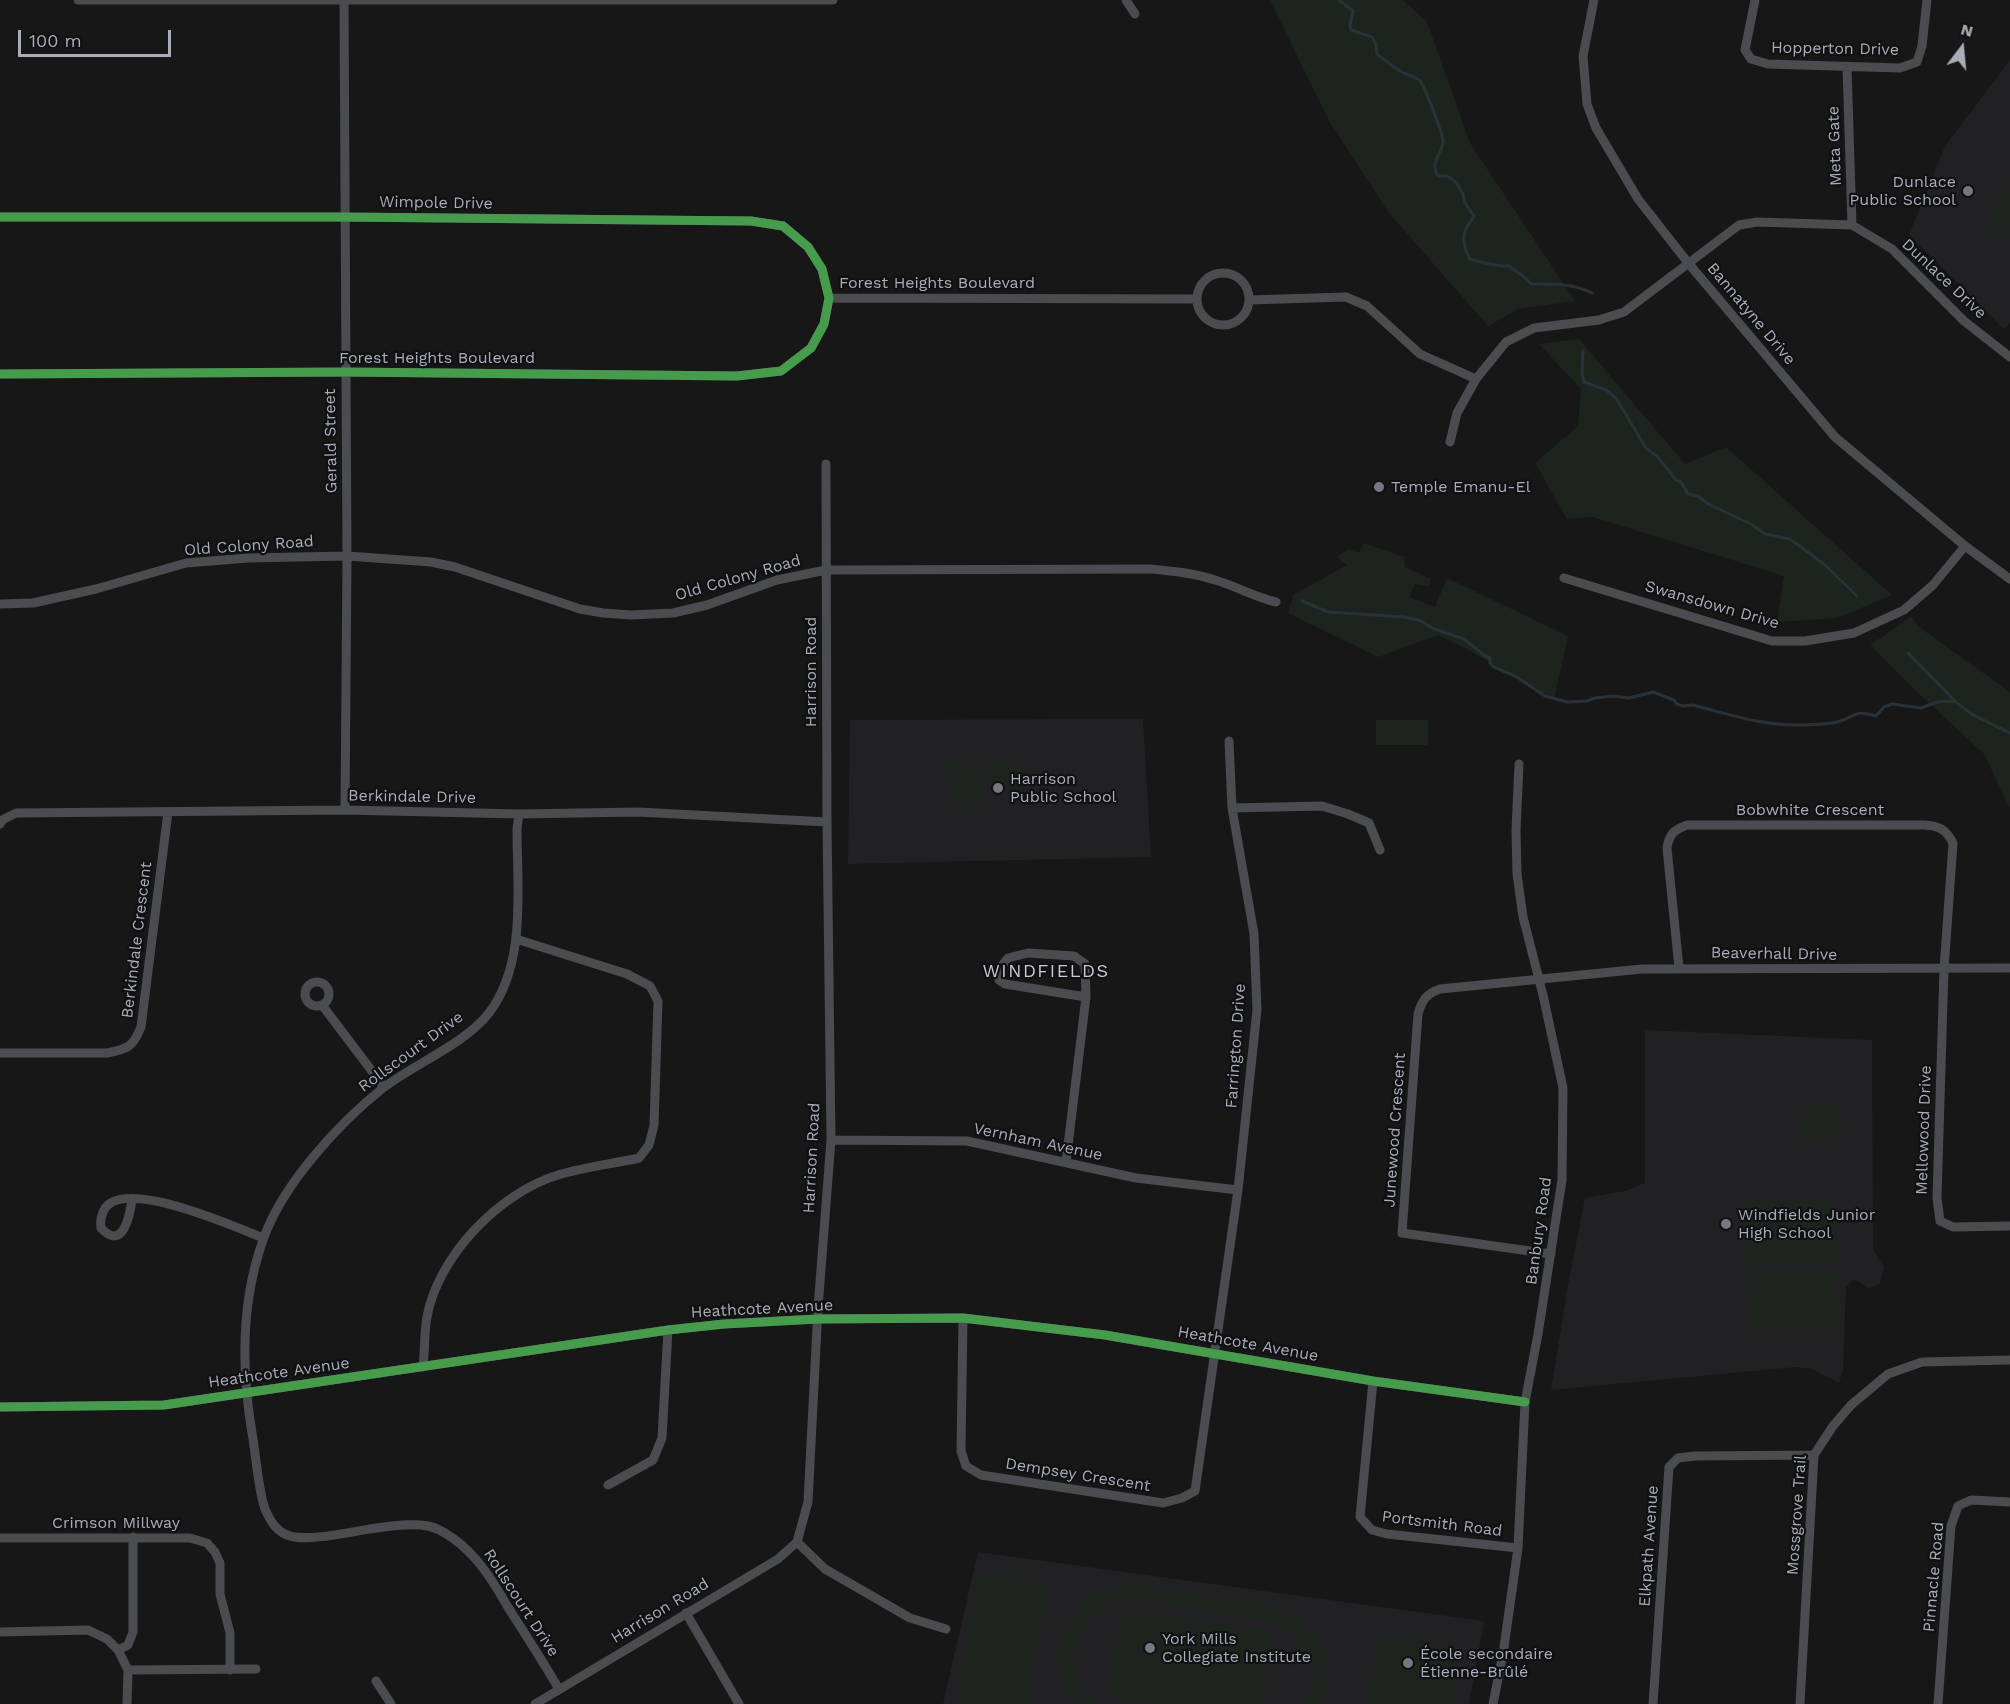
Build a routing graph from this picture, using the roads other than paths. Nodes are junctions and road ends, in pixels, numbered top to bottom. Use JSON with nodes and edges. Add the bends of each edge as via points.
{"nodes":[{"id":1,"x":78,"y":0,"type":"edge"},
{"id":2,"x":833,"y":0,"type":"edge"},
{"id":3,"x":1126,"y":0,"type":"edge"},
{"id":4,"x":1594,"y":0,"type":"edge"},
{"id":5,"x":1755,"y":0,"type":"edge"},
{"id":6,"x":1928,"y":0,"type":"edge"},
{"id":7,"x":344,"y":1,"type":"edge"},
{"id":8,"x":1135,"y":14,"type":"dead end"},
{"id":9,"x":1847,"y":67,"type":"junction"},
{"id":10,"x":0,"y":217,"type":"edge"},
{"id":11,"x":344,"y":217,"type":"junction"},
{"id":12,"x":1852,"y":225,"type":"junction"},
{"id":13,"x":1689,"y":264,"type":"junction"},
{"id":14,"x":830,"y":298,"type":"junction"},
{"id":15,"x":1197,"y":299,"type":"junction"},
{"id":16,"x":1248,"y":300,"type":"junction"},
{"id":17,"x":2010,"y":357,"type":"edge"},
{"id":18,"x":345,"y":372,"type":"junction"},
{"id":19,"x":0,"y":374,"type":"edge"},
{"id":20,"x":1476,"y":379,"type":"junction"},
{"id":21,"x":1450,"y":442,"type":"dead end"},
{"id":22,"x":826,"y":464,"type":"dead end"},
{"id":23,"x":1965,"y":546,"type":"junction"},
{"id":24,"x":347,"y":556,"type":"junction"},
{"id":25,"x":826,"y":570,"type":"junction"},
{"id":26,"x":1564,"y":578,"type":"dead end"},
{"id":27,"x":2010,"y":579,"type":"edge"},
{"id":28,"x":1276,"y":602,"type":"dead end"},
{"id":29,"x":0,"y":604,"type":"edge"},
{"id":30,"x":1229,"y":741,"type":"dead end"},
{"id":31,"x":1519,"y":764,"type":"dead end"},
{"id":32,"x":1232,"y":808,"type":"junction"},
{"id":33,"x":345,"y":810,"type":"junction"},
{"id":34,"x":168,"y":812,"type":"junction"},
{"id":35,"x":519,"y":814,"type":"junction"},
{"id":36,"x":827,"y":822,"type":"junction"},
{"id":37,"x":0,"y":824,"type":"edge"},
{"id":38,"x":1380,"y":850,"type":"dead end"},
{"id":39,"x":516,"y":939,"type":"junction"},
{"id":40,"x":1679,"y":968,"type":"junction"},
{"id":41,"x":2010,"y":968,"type":"edge"},
{"id":42,"x":1944,"y":969,"type":"junction"},
{"id":43,"x":1539,"y":979,"type":"junction"},
{"id":44,"x":1086,"y":997,"type":"junction"},
{"id":45,"x":322,"y":1005,"type":"dead end"},
{"id":46,"x":0,"y":1053,"type":"edge"},
{"id":47,"x":384,"y":1087,"type":"junction"},
{"id":48,"x":831,"y":1140,"type":"junction"},
{"id":49,"x":1066,"y":1162,"type":"junction"},
{"id":50,"x":1238,"y":1190,"type":"junction"},
{"id":51,"x":132,"y":1199,"type":"dead end"},
{"id":52,"x":2010,"y":1226,"type":"edge"},
{"id":53,"x":263,"y":1238,"type":"junction"},
{"id":54,"x":1551,"y":1254,"type":"junction"},
{"id":55,"x":963,"y":1318,"type":"junction"},
{"id":56,"x":818,"y":1319,"type":"junction"},
{"id":57,"x":668,"y":1330,"type":"junction"},
{"id":58,"x":1214,"y":1354,"type":"junction"},
{"id":59,"x":2010,"y":1360,"type":"edge"},
{"id":60,"x":423,"y":1367,"type":"junction"},
{"id":61,"x":1373,"y":1381,"type":"junction"},
{"id":62,"x":246,"y":1394,"type":"junction"},
{"id":63,"x":1525,"y":1401,"type":"junction"},
{"id":64,"x":0,"y":1407,"type":"edge"},
{"id":65,"x":1814,"y":1455,"type":"junction"},
{"id":66,"x":608,"y":1485,"type":"dead end"},
{"id":67,"x":2010,"y":1502,"type":"edge"},
{"id":68,"x":134,"y":1537,"type":"junction"},
{"id":69,"x":0,"y":1538,"type":"edge"},
{"id":70,"x":797,"y":1542,"type":"junction"},
{"id":71,"x":1518,"y":1548,"type":"junction"},
{"id":72,"x":687,"y":1613,"type":"junction"},
{"id":73,"x":945,"y":1629,"type":"dead end"},
{"id":74,"x":0,"y":1632,"type":"edge"},
{"id":75,"x":118,"y":1650,"type":"junction"},
{"id":76,"x":128,"y":1670,"type":"junction"},
{"id":77,"x":230,"y":1670,"type":"junction"},
{"id":78,"x":256,"y":1670,"type":"dead end"},
{"id":79,"x":376,"y":1681,"type":"dead end"},
{"id":80,"x":559,"y":1689,"type":"junction"},
{"id":81,"x":127,"y":1704,"type":"edge"},
{"id":82,"x":391,"y":1704,"type":"edge"},
{"id":83,"x":535,"y":1704,"type":"edge"},
{"id":84,"x":739,"y":1704,"type":"edge"},
{"id":85,"x":1493,"y":1704,"type":"edge"},
{"id":86,"x":1653,"y":1704,"type":"edge"},
{"id":87,"x":1800,"y":1704,"type":"edge"},
{"id":88,"x":1938,"y":1704,"type":"edge"}],
"edges":[{"from":1,"to":7,"type":"street"},
{"from":2,"to":7,"type":"street"},
{"from":3,"to":8,"type":"street"},
{"from":4,"to":13,"type":"street","name":"Bannatyne Drive","via":[[1583,56],[1587,104],[1596,128],[1638,199]]},
{"from":5,"to":9,"type":"street","name":"Hopperton Drive","via":[[1745,50],[1751,59],[1768,64]]},
{"from":6,"to":9,"type":"street","name":"Hopperton Drive","via":[[1917,62],[1900,68]]},
{"from":7,"to":11,"type":"street","name":"Gerald Street"},
{"from":9,"to":12,"type":"street","name":"Meta Gate"},
{"from":10,"to":11,"type":"street","name":"Wimpole Drive"},
{"from":11,"to":14,"type":"street","name":"Wimpole Drive","via":[[751,221],[783,226],[808,247],[822,269]]},
{"from":11,"to":18,"type":"street","name":"Gerald Street"},
{"from":12,"to":13,"type":"street","name":"Dunlace Drive","via":[[1739,225]]},
{"from":12,"to":17,"type":"street","name":"Dunlace Drive","via":[[1892,249],[1964,321]]},
{"from":13,"to":20,"type":"street","name":"Dunlace Drive","via":[[1624,312],[1599,320],[1534,328],[1506,342]]},
{"from":13,"to":23,"type":"street","name":"Bannatyne Drive","via":[[1835,437]]},
{"from":14,"to":15,"type":"street","name":"Forest Heights Boulevard"},
{"from":14,"to":18,"type":"street","name":"Forest Heights Boulevard","via":[[824,324],[811,348],[781,371],[736,376]]},
{"from":15,"to":16,"type":"street","via":[[1208,321],[1223,325],[1243,315]]},
{"from":15,"to":16,"type":"street","via":[[1203,282],[1223,273],[1240,280]]},
{"from":16,"to":20,"type":"street","via":[[1346,297],[1367,306],[1420,354]]},
{"from":18,"to":19,"type":"street","name":"Forest Heights Boulevard"},
{"from":18,"to":24,"type":"street","name":"Gerald Street"},
{"from":20,"to":21,"type":"street","name":"Dunlace Drive","via":[[1457,413]]},
{"from":22,"to":25,"type":"street","name":"Harrison Road"},
{"from":23,"to":26,"type":"street","name":"Swansdown Drive","via":[[1933,585],[1904,610],[1854,633],[1805,641],[1772,641]]},
{"from":23,"to":27,"type":"street","name":"Bannatyne Drive"},
{"from":24,"to":25,"type":"street","name":"Old Colony Road","via":[[431,561],[580,609],[631,615],[673,613],[777,580]]},
{"from":24,"to":29,"type":"street","name":"Old Colony Road","via":[[186,563],[44,601]]},
{"from":24,"to":33,"type":"street","name":"Gerald Street"},
{"from":25,"to":28,"type":"street","name":"Old Colony Road","via":[[1150,569],[1200,575]]},
{"from":25,"to":36,"type":"street","name":"Harrison Road"},
{"from":30,"to":32,"type":"street","name":"Farrington Drive"},
{"from":31,"to":43,"type":"street","name":"Banbury Road","via":[[1517,874]]},
{"from":32,"to":38,"type":"street","via":[[1322,806],[1369,824]]},
{"from":32,"to":50,"type":"street","name":"Farrington Drive","via":[[1254,934],[1257,1010]]},
{"from":33,"to":34,"type":"street","name":"Berkindale Drive"},
{"from":33,"to":35,"type":"street","name":"Berkindale Drive"},
{"from":34,"to":37,"type":"street","name":"Berkindale Drive","via":[[16,813]]},
{"from":34,"to":46,"type":"street","name":"Berkindale Crescent","via":[[141,1027],[135,1042],[124,1050],[106,1053]]},
{"from":35,"to":36,"type":"street","name":"Berkindale Drive","via":[[638,812]]},
{"from":35,"to":39,"type":"street","name":"Rollscourt Drive"},
{"from":36,"to":48,"type":"street","name":"Harrison Road"},
{"from":39,"to":47,"type":"street","name":"Rollscourt Drive","via":[[509,975],[489,1013],[465,1035]]},
{"from":39,"to":60,"type":"street","via":[[627,974],[650,987],[658,1001],[650,1145],[639,1158],[558,1175],[533,1185],[494,1211],[460,1244],[438,1282],[427,1316]]},
{"from":40,"to":42,"type":"street","name":"Beaverhall Drive"},
{"from":40,"to":42,"type":"street","name":"Bobwhite Crescent","via":[[1667,848],[1669,837],[1677,829],[1688,825],[1924,825],[1948,832],[1953,843]]},
{"from":40,"to":43,"type":"street","name":"Beaverhall Drive"},
{"from":41,"to":42,"type":"street","name":"Beaverhall Drive"},
{"from":42,"to":52,"type":"street","name":"Mellowood Drive","via":[[1937,1198],[1940,1221],[1953,1227]]},
{"from":43,"to":54,"type":"street","name":"Banbury Road","via":[[1563,1088],[1562,1180]]},
{"from":43,"to":54,"type":"street","name":"Junewood Crescent","via":[[1440,989],[1421,1001],[1402,1233]]},
{"from":44,"to":44,"type":"street","via":[[1005,984],[999,980],[999,969],[1008,958],[1028,953],[1074,956],[1085,964]]},
{"from":44,"to":49,"type":"street"},
{"from":45,"to":47,"type":"street"},
{"from":47,"to":53,"type":"street","name":"Rollscourt Drive","via":[[345,1121],[313,1157],[287,1192]]},
{"from":48,"to":49,"type":"street","name":"Vernham Avenue","via":[[967,1141]]},
{"from":48,"to":56,"type":"street","name":"Harrison Road"},
{"from":49,"to":50,"type":"street","name":"Vernham Avenue","via":[[1136,1178]]},
{"from":50,"to":58,"type":"street","name":"Farrington Drive"},
{"from":51,"to":53,"type":"street","via":[[168,1203]]},
{"from":53,"to":62,"type":"street","name":"Rollscourt Drive","via":[[248,1295]]},
{"from":54,"to":63,"type":"street","name":"Banbury Road"},
{"from":55,"to":56,"type":"street","name":"Heathcote Avenue"},
{"from":55,"to":58,"type":"street","name":"Heathcote Avenue","via":[[1106,1335]]},
{"from":55,"to":58,"type":"street","name":"Dempsey Crescent","via":[[961,1451],[966,1466],[981,1475],[1163,1503],[1195,1491]]},
{"from":56,"to":57,"type":"street","name":"Heathcote Avenue"},
{"from":56,"to":70,"type":"street","name":"Harrison Road","via":[[808,1502]]},
{"from":57,"to":60,"type":"street","name":"Heathcote Avenue"},
{"from":57,"to":66,"type":"street","via":[[662,1438],[653,1460]]},
{"from":58,"to":61,"type":"street","name":"Heathcote Avenue"},
{"from":59,"to":65,"type":"street","name":"Mossgrove Trail","via":[[1922,1362],[1888,1374],[1851,1405]]},
{"from":60,"to":62,"type":"street","name":"Heathcote Avenue"},
{"from":61,"to":63,"type":"street","name":"Heathcote Avenue"},
{"from":61,"to":71,"type":"street","name":"Portsmith Road","via":[[1360,1516],[1372,1530]]},
{"from":62,"to":64,"type":"street","name":"Heathcote Avenue","via":[[164,1405]]},
{"from":62,"to":80,"type":"street","name":"Rollscourt Drive","via":[[264,1506],[274,1527],[289,1536],[313,1538],[407,1525],[430,1526],[449,1536],[472,1554],[490,1578]]},
{"from":63,"to":71,"type":"street","name":"Banbury Road"},
{"from":65,"to":86,"type":"street","name":"Elkpath Avenue","via":[[1695,1455],[1677,1458],[1670,1467]]},
{"from":65,"to":87,"type":"street","name":"Mossgrove Trail"},
{"from":67,"to":88,"type":"street","name":"Pinnacle Road","via":[[1971,1500],[1958,1506],[1951,1526]]},
{"from":68,"to":69,"type":"street","name":"Crimson Millway"},
{"from":68,"to":75,"type":"street","via":[[133,1632],[128,1645]]},
{"from":68,"to":77,"type":"street","name":"Crimson Millway","via":[[190,1538],[207,1543],[215,1552],[219,1594],[230,1633]]},
{"from":70,"to":72,"type":"street","name":"Harrison Road","via":[[778,1559]]},
{"from":70,"to":73,"type":"street","via":[[843,1580],[910,1618]]},
{"from":71,"to":85,"type":"street","name":"Banbury Road"},
{"from":72,"to":80,"type":"street","name":"Harrison Road"},
{"from":72,"to":84,"type":"street"},
{"from":74,"to":75,"type":"street","via":[[88,1630]]},
{"from":75,"to":76,"type":"street"},
{"from":76,"to":77,"type":"street"},
{"from":76,"to":81,"type":"street"},
{"from":77,"to":78,"type":"street"},
{"from":79,"to":82,"type":"street"},
{"from":80,"to":83,"type":"street","name":"Harrison Road"}]}
